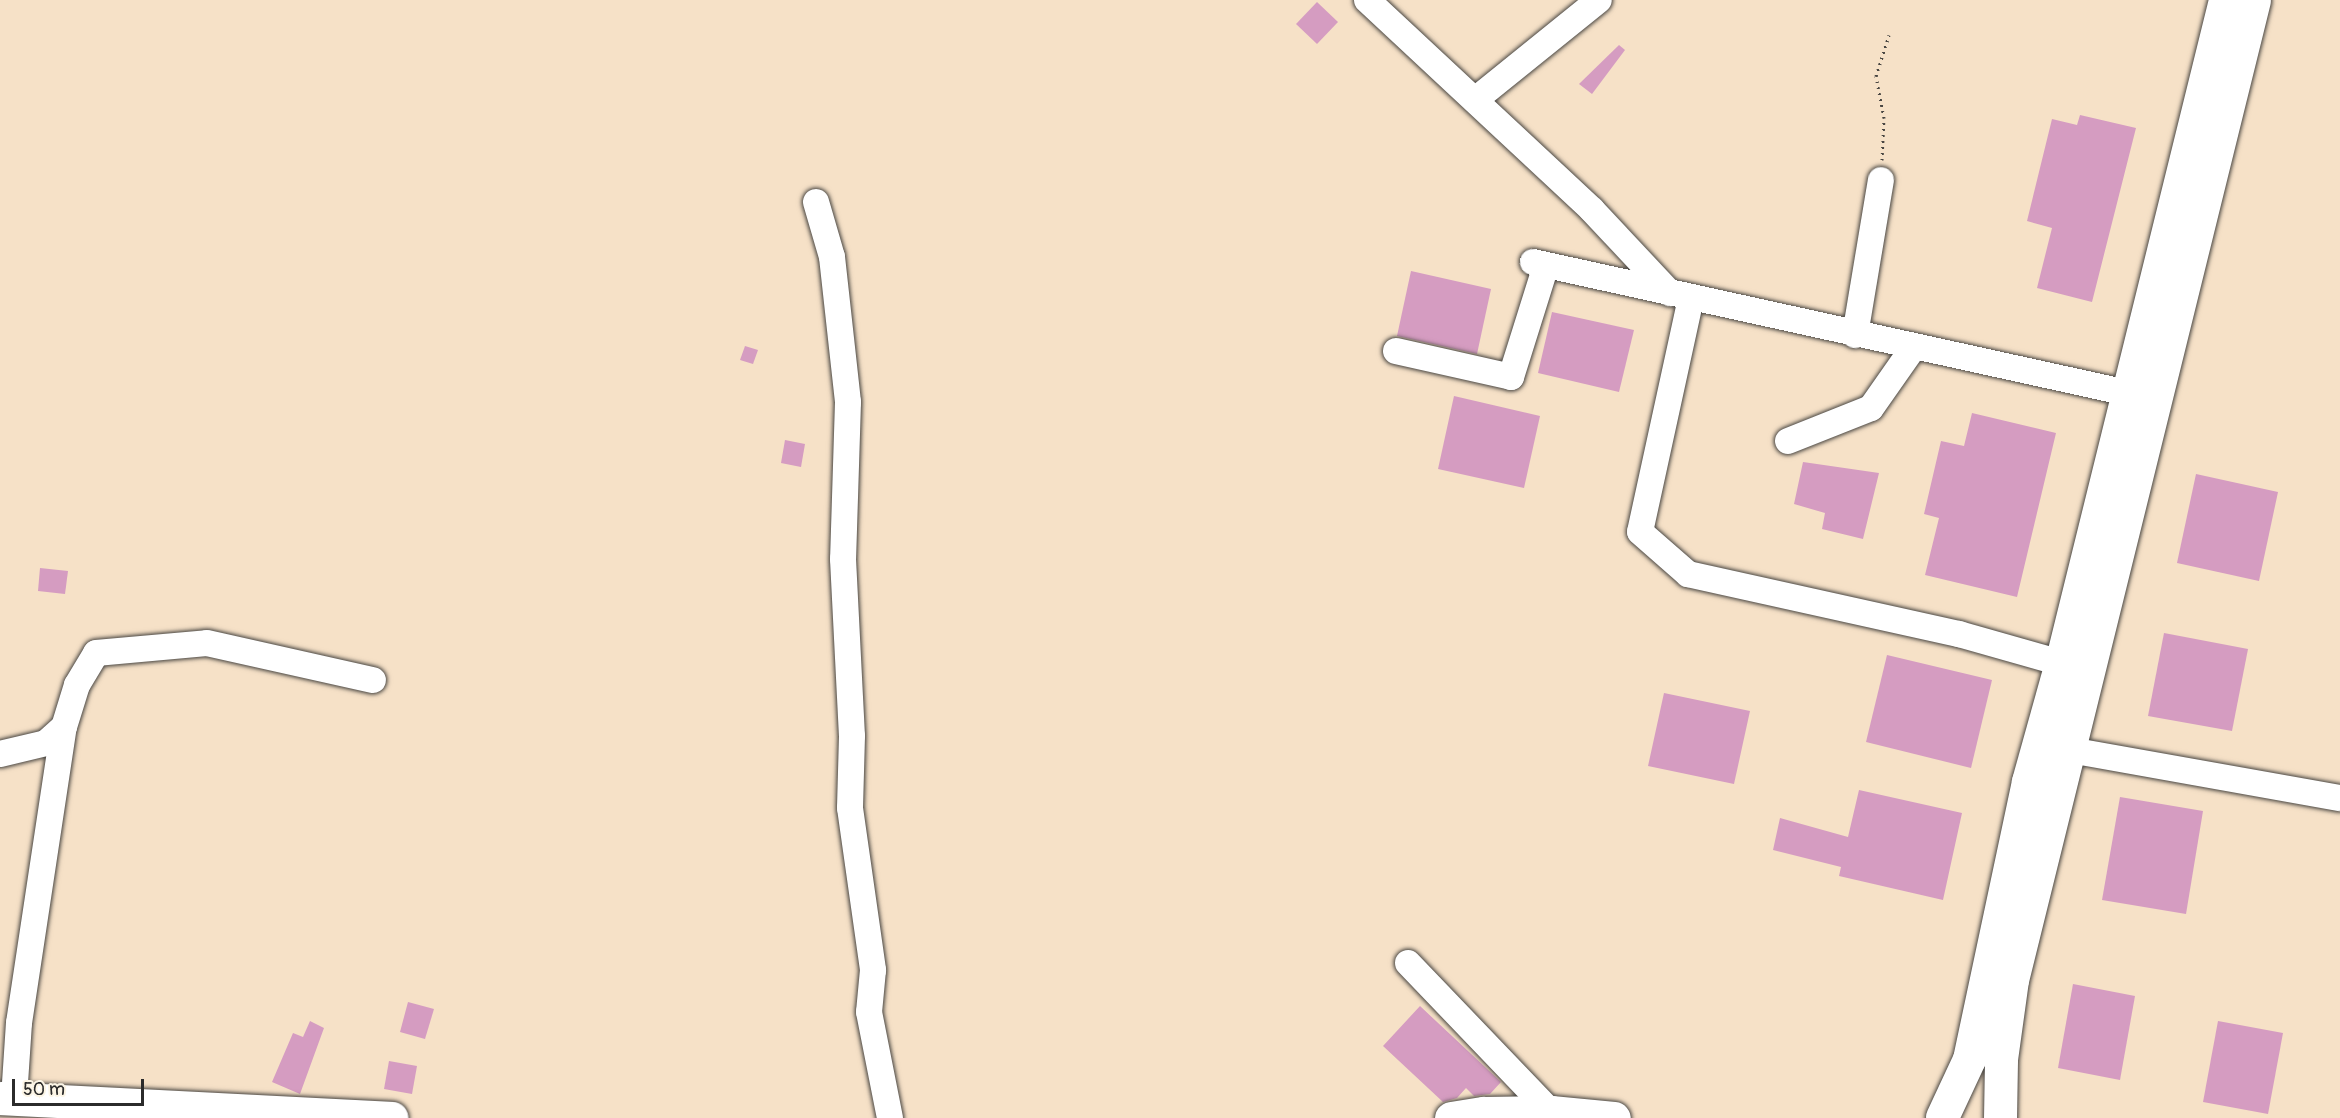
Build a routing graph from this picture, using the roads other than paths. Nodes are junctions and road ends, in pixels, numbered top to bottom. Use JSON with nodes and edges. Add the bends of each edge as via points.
{"nodes":[{"id":1,"x":1367,"y":0,"type":"edge"},
{"id":2,"x":1599,"y":0,"type":"edge"},
{"id":3,"x":2224,"y":0,"type":"edge"},
{"id":4,"x":2254,"y":0,"type":"edge"},
{"id":5,"x":1475,"y":100,"type":"junction"},
{"id":6,"x":1881,"y":180,"type":"road end"},
{"id":7,"x":816,"y":202,"type":"dead end"},
{"id":8,"x":1680,"y":296,"type":"junction"},
{"id":9,"x":1856,"y":335,"type":"junction"},
{"id":10,"x":1913,"y":348,"type":"junction"},
{"id":11,"x":1396,"y":351,"type":"dead end"},
{"id":12,"x":2128,"y":393,"type":"junction"},
{"id":13,"x":1788,"y":441,"type":"dead end"},
{"id":14,"x":2061,"y":663,"type":"junction"},
{"id":15,"x":373,"y":680,"type":"dead end"},
{"id":16,"x":64,"y":727,"type":"junction"},
{"id":17,"x":2070,"y":750,"type":"junction"},
{"id":18,"x":0,"y":754,"type":"edge"},
{"id":19,"x":2340,"y":798,"type":"edge"},
{"id":20,"x":1408,"y":963,"type":"dead end"},
{"id":21,"x":10,"y":1106,"type":"edge"},
{"id":22,"x":1551,"y":1112,"type":"junction"},
{"id":23,"x":391,"y":1118,"type":"edge"},
{"id":24,"x":890,"y":1118,"type":"edge"},
{"id":25,"x":1451,"y":1118,"type":"edge"},
{"id":26,"x":1614,"y":1118,"type":"edge"},
{"id":27,"x":1942,"y":1118,"type":"edge"},
{"id":28,"x":1981,"y":1118,"type":"edge"},
{"id":29,"x":2000,"y":1118,"type":"edge"}],
"edges":[{"from":1,"to":5,"type":"street"},
{"from":2,"to":5,"type":"street"},
{"from":3,"to":12,"type":"main road"},
{"from":4,"to":17,"type":"main road"},
{"from":5,"to":8,"type":"street"},
{"from":6,"to":9,"type":"street"},
{"from":7,"to":24,"type":"street","via":[[832,257],[848,402],[843,560],[852,736],[850,808],[873,970],[869,1012]]},
{"from":8,"to":9,"type":"street"},
{"from":8,"to":11,"type":"street","via":[[1540,263],[1511,377]]},
{"from":8,"to":14,"type":"street","via":[[1640,532],[1688,574],[1959,634]]},
{"from":9,"to":10,"type":"street"},
{"from":10,"to":12,"type":"street"},
{"from":10,"to":13,"type":"street","via":[[1871,408]]},
{"from":12,"to":14,"type":"main road"},
{"from":14,"to":27,"type":"main road","via":[[2028,781],[1968,1059]]},
{"from":15,"to":16,"type":"street","via":[[207,643],[96,653],[77,685]]},
{"from":16,"to":18,"type":"street","via":[[46,743]]},
{"from":16,"to":21,"type":"street"},
{"from":17,"to":19,"type":"street"},
{"from":17,"to":29,"type":"main road","via":[[2012,980],[2001,1059]]},
{"from":20,"to":22,"type":"street"},
{"from":21,"to":23,"type":"main road"},
{"from":22,"to":25,"type":"main road","via":[[1484,1113]]},
{"from":22,"to":26,"type":"main road"},
{"from":27,"to":28,"type":"main road","via":[[1963,1114]]}]}
